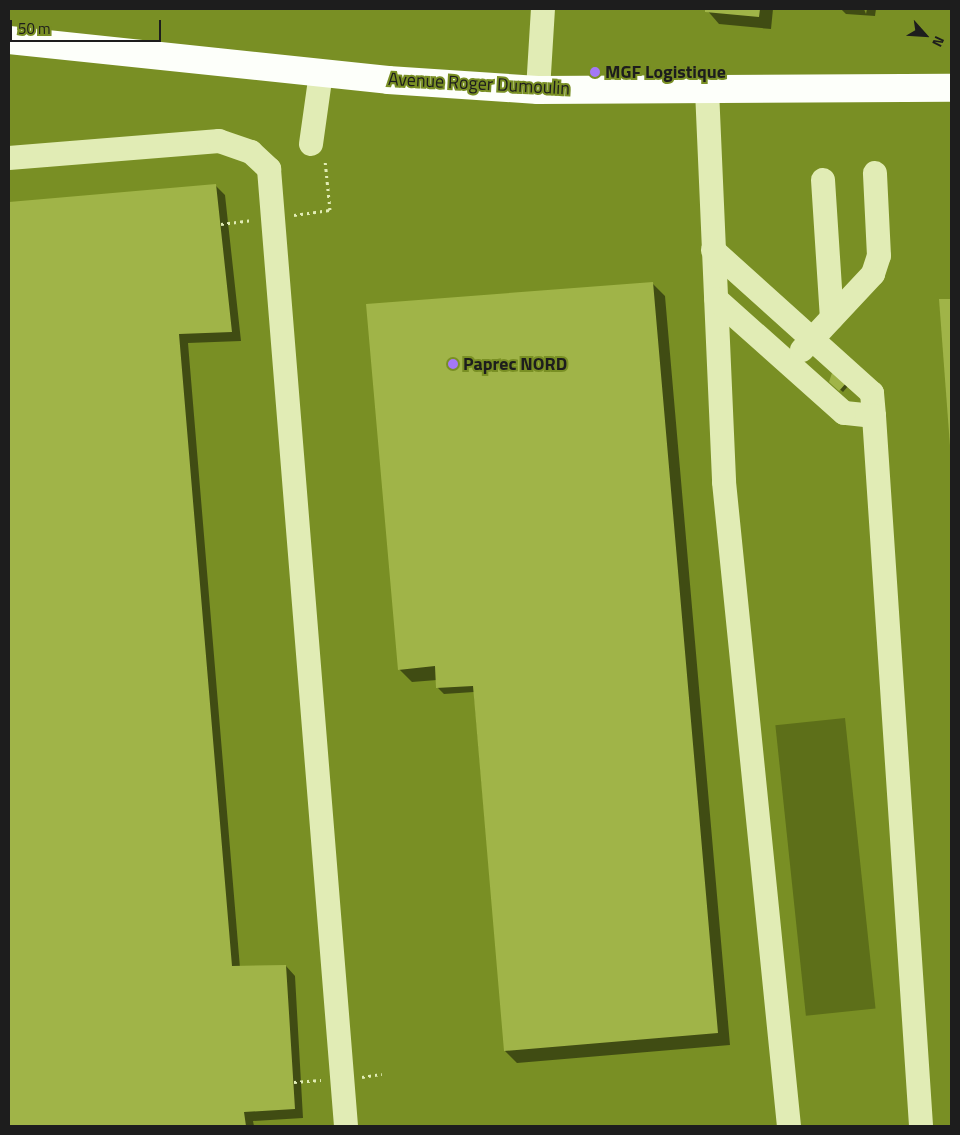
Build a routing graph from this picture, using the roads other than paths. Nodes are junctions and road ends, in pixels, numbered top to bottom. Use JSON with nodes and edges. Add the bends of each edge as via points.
{"nodes":[{"id":1,"x":543,"y":9,"type":"edge"},
{"id":2,"x":9,"y":40,"type":"edge"},
{"id":3,"x":321,"y":73,"type":"junction"},
{"id":4,"x":951,"y":88,"type":"edge"},
{"id":5,"x":538,"y":90,"type":"junction"},
{"id":6,"x":708,"y":90,"type":"junction"},
{"id":7,"x":318,"y":151,"type":"road end"},
{"id":8,"x":9,"y":158,"type":"edge"},
{"id":9,"x":876,"y":173,"type":"dead end"},
{"id":10,"x":823,"y":180,"type":"dead end"},
{"id":11,"x":713,"y":250,"type":"junction"},
{"id":12,"x":716,"y":299,"type":"junction"},
{"id":13,"x":832,"y":318,"type":"junction"},
{"id":14,"x":812,"y":340,"type":"junction"},
{"id":15,"x":789,"y":364,"type":"junction"},
{"id":16,"x":874,"y":416,"type":"junction"},
{"id":17,"x":346,"y":1126,"type":"edge"},
{"id":18,"x":788,"y":1126,"type":"edge"},
{"id":19,"x":921,"y":1126,"type":"edge"}],
"edges":[{"from":1,"to":5,"type":"lane"},
{"from":2,"to":3,"type":"main road","name":"Avenue Roger Dumoulin"},
{"from":3,"to":5,"type":"main road","name":"Avenue Roger Dumoulin"},
{"from":3,"to":7,"type":"lane"},
{"from":4,"to":6,"type":"main road","name":"Avenue Roger Dumoulin"},
{"from":5,"to":6,"type":"main road","name":"Avenue Roger Dumoulin"},
{"from":6,"to":11,"type":"lane"},
{"from":8,"to":17,"type":"lane","via":[[219,141],[251,152],[269,169]]},
{"from":9,"to":13,"type":"lane","via":[[879,256],[872,274]]},
{"from":10,"to":13,"type":"lane"},
{"from":11,"to":12,"type":"lane"},
{"from":11,"to":14,"type":"lane"},
{"from":12,"to":15,"type":"lane"},
{"from":12,"to":18,"type":"lane","via":[[724,482]]},
{"from":13,"to":14,"type":"lane"},
{"from":14,"to":15,"type":"lane"},
{"from":14,"to":16,"type":"lane","via":[[872,393]]},
{"from":15,"to":16,"type":"lane","via":[[844,413]]},
{"from":16,"to":19,"type":"lane"}]}
